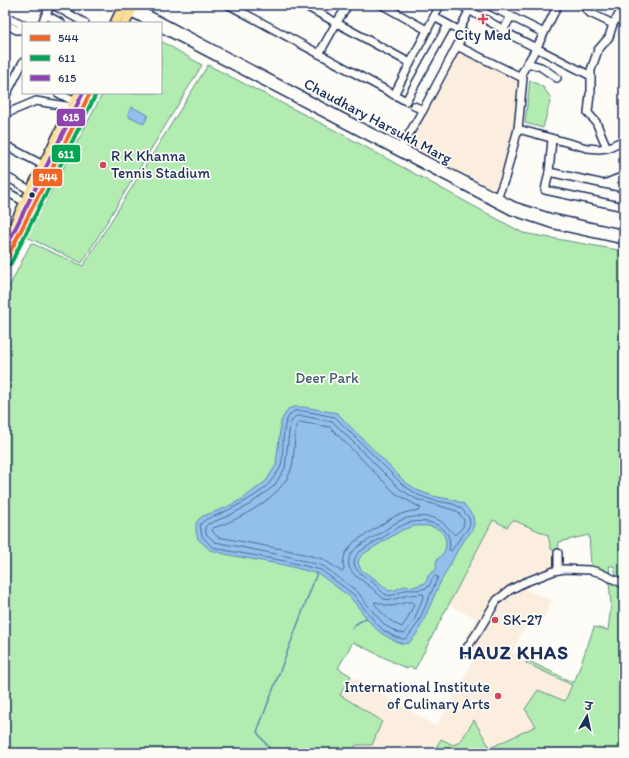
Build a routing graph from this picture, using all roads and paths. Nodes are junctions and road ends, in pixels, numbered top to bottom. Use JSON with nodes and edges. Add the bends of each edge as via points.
{"nodes":[{"id":1,"x":304,"y":5,"type":"edge"},
{"id":2,"x":348,"y":5,"type":"edge"},
{"id":3,"x":382,"y":5,"type":"edge"},
{"id":4,"x":440,"y":5,"type":"edge"},
{"id":5,"x":460,"y":5,"type":"edge"},
{"id":6,"x":488,"y":5,"type":"edge"},
{"id":7,"x":558,"y":5,"type":"edge"},
{"id":8,"x":582,"y":5,"type":"edge"},
{"id":9,"x":621,"y":5,"type":"edge"},
{"id":10,"x":231,"y":6,"type":"edge"},
{"id":11,"x":127,"y":7,"type":"edge"},
{"id":12,"x":470,"y":8,"type":"edge"},
{"id":13,"x":143,"y":11,"type":"edge"},
{"id":14,"x":622,"y":12,"type":"edge"},
{"id":15,"x":46,"y":15,"type":"junction"},
{"id":16,"x":5,"y":16,"type":"edge"},
{"id":17,"x":510,"y":16,"type":"junction"},
{"id":18,"x":434,"y":17,"type":"junction"},
{"id":19,"x":42,"y":22,"type":"edge"},
{"id":20,"x":59,"y":22,"type":"edge"},
{"id":21,"x":83,"y":22,"type":"edge"},
{"id":22,"x":112,"y":22,"type":"edge"},
{"id":23,"x":116,"y":22,"type":"edge"},
{"id":24,"x":125,"y":22,"type":"edge"},
{"id":25,"x":150,"y":22,"type":"edge"},
{"id":26,"x":337,"y":22,"type":"junction"},
{"id":27,"x":5,"y":24,"type":"edge"},
{"id":28,"x":613,"y":24,"type":"junction"},
{"id":29,"x":448,"y":25,"type":"junction"},
{"id":30,"x":162,"y":28,"type":"edge"},
{"id":31,"x":22,"y":29,"type":"edge"},
{"id":32,"x":427,"y":30,"type":"junction"},
{"id":33,"x":504,"y":30,"type":"junction"},
{"id":34,"x":459,"y":31,"type":"junction"},
{"id":35,"x":544,"y":33,"type":"junction"},
{"id":36,"x":457,"y":46,"type":"junction"},
{"id":37,"x":537,"y":48,"type":"junction"},
{"id":38,"x":319,"y":54,"type":"junction"},
{"id":39,"x":231,"y":59,"type":"junction"},
{"id":40,"x":410,"y":63,"type":"junction"},
{"id":41,"x":527,"y":63,"type":"junction"},
{"id":42,"x":21,"y":72,"type":"edge"},
{"id":43,"x":520,"y":76,"type":"junction"},
{"id":44,"x":591,"y":76,"type":"junction"},
{"id":45,"x":557,"y":78,"type":"dead end"},
{"id":46,"x":59,"y":94,"type":"edge"},
{"id":47,"x":78,"y":94,"type":"edge"},
{"id":48,"x":89,"y":94,"type":"edge"},
{"id":49,"x":394,"y":95,"type":"junction"},
{"id":50,"x":5,"y":97,"type":"edge"},
{"id":51,"x":73,"y":105,"type":"junction"},
{"id":52,"x":414,"y":106,"type":"dead end"},
{"id":53,"x":423,"y":110,"type":"junction"},
{"id":54,"x":5,"y":114,"type":"edge"},
{"id":55,"x":518,"y":129,"type":"junction"},
{"id":56,"x":552,"y":138,"type":"junction"},
{"id":57,"x":624,"y":140,"type":"edge"},
{"id":58,"x":5,"y":145,"type":"edge"},
{"id":59,"x":607,"y":148,"type":"junction"},
{"id":60,"x":400,"y":151,"type":"junction"},
{"id":61,"x":43,"y":165,"type":"junction"},
{"id":62,"x":549,"y":172,"type":"junction"},
{"id":63,"x":5,"y":176,"type":"edge"},
{"id":64,"x":624,"y":176,"type":"edge"},
{"id":65,"x":604,"y":184,"type":"junction"},
{"id":66,"x":624,"y":188,"type":"edge"},
{"id":67,"x":30,"y":190,"type":"junction"},
{"id":68,"x":5,"y":191,"type":"edge"},
{"id":69,"x":496,"y":201,"type":"junction"},
{"id":70,"x":24,"y":202,"type":"junction"},
{"id":71,"x":624,"y":207,"type":"edge"},
{"id":72,"x":624,"y":234,"type":"edge"},
{"id":73,"x":6,"y":239,"type":"edge"},
{"id":74,"x":624,"y":240,"type":"edge"},
{"id":75,"x":5,"y":262,"type":"edge"},
{"id":76,"x":558,"y":553,"type":"dead end"},
{"id":77,"x":558,"y":570,"type":"junction"},
{"id":78,"x":624,"y":584,"type":"edge"},
{"id":79,"x":464,"y":652,"type":"dead end"}],
"edges":[{"from":1,"to":26,"type":"street"},
{"from":2,"to":26,"type":"street"},
{"from":3,"to":32,"type":"street"},
{"from":4,"to":18,"type":"street"},
{"from":5,"to":12,"type":"street"},
{"from":6,"to":17,"type":"street"},
{"from":7,"to":35,"type":"street"},
{"from":8,"to":28,"type":"street","via":[[590,13]]},
{"from":9,"to":14,"type":"street"},
{"from":10,"to":38,"type":"street"},
{"from":11,"to":13,"type":"street","name":"Chaudhary Harsukh Marg"},
{"from":11,"to":22,"type":"main road"},
{"from":11,"to":23,"type":"main road"},
{"from":11,"to":24,"type":"main road"},
{"from":12,"to":33,"type":"street"},
{"from":12,"to":34,"type":"street"},
{"from":13,"to":25,"type":"street","name":"Chaudhary Harsukh Marg"},
{"from":13,"to":39,"type":"street","name":"Chaudhary Harsukh Marg"},
{"from":14,"to":28,"type":"street"},
{"from":15,"to":19,"type":"street"},
{"from":15,"to":20,"type":"street"},
{"from":15,"to":21,"type":"street","via":[[53,5]]},
{"from":16,"to":31,"type":"street","via":[[22,24]]},
{"from":17,"to":33,"type":"street"},
{"from":17,"to":35,"type":"street"},
{"from":18,"to":29,"type":"street"},
{"from":18,"to":32,"type":"street"},
{"from":26,"to":38,"type":"street"},
{"from":26,"to":40,"type":"street"},
{"from":27,"to":31,"type":"street","via":[[18,30]]},
{"from":28,"to":44,"type":"street","via":[[609,37],[598,50]]},
{"from":29,"to":34,"type":"street"},
{"from":29,"to":49,"type":"street","via":[[406,101]]},
{"from":30,"to":39,"type":"street","name":"Chaudhary Harsukh Marg"},
{"from":32,"to":40,"type":"street"},
{"from":33,"to":37,"type":"street"},
{"from":34,"to":36,"type":"street","via":[[464,34]]},
{"from":35,"to":37,"type":"street"},
{"from":36,"to":43,"type":"street"},
{"from":36,"to":53,"type":"street"},
{"from":37,"to":41,"type":"street"},
{"from":37,"to":44,"type":"street"},
{"from":38,"to":49,"type":"street"},
{"from":39,"to":60,"type":"street","name":"Chaudhary Harsukh Marg"},
{"from":40,"to":49,"type":"street"},
{"from":41,"to":43,"type":"street"},
{"from":41,"to":45,"type":"street","via":[[541,67]]},
{"from":42,"to":50,"type":"street"},
{"from":43,"to":55,"type":"street","via":[[523,80]]},
{"from":44,"to":59,"type":"street","via":[[588,113],[596,122]]},
{"from":46,"to":51,"type":"street"},
{"from":47,"to":51,"type":"main road"},
{"from":48,"to":75,"type":"main road"},
{"from":51,"to":54,"type":"street","via":[[36,101]]},
{"from":51,"to":61,"type":"main road"},
{"from":52,"to":53,"type":"street"},
{"from":53,"to":60,"type":"street"},
{"from":55,"to":56,"type":"street"},
{"from":55,"to":69,"type":"street"},
{"from":56,"to":59,"type":"street","via":[[587,148]]},
{"from":56,"to":62,"type":"street"},
{"from":57,"to":59,"type":"street"},
{"from":58,"to":61,"type":"street"},
{"from":60,"to":69,"type":"street","name":"Chaudhary Harsukh Marg"},
{"from":61,"to":67,"type":"main road"},
{"from":62,"to":65,"type":"street"},
{"from":62,"to":71,"type":"street","via":[[545,190]]},
{"from":63,"to":67,"type":"street"},
{"from":64,"to":65,"type":"street"},
{"from":65,"to":66,"type":"street"},
{"from":67,"to":70,"type":"main road"},
{"from":68,"to":70,"type":"street"},
{"from":69,"to":72,"type":"street","name":"Chaudhary Harsukh Marg","via":[[536,214]]},
{"from":69,"to":74,"type":"street","name":"Chaudhary Harsukh Marg","via":[[534,219]]},
{"from":70,"to":73,"type":"main road"},
{"from":76,"to":77,"type":"street"},
{"from":77,"to":78,"type":"street","via":[[590,570]]},
{"from":77,"to":79,"type":"street","via":[[523,583],[496,600]]}]}
